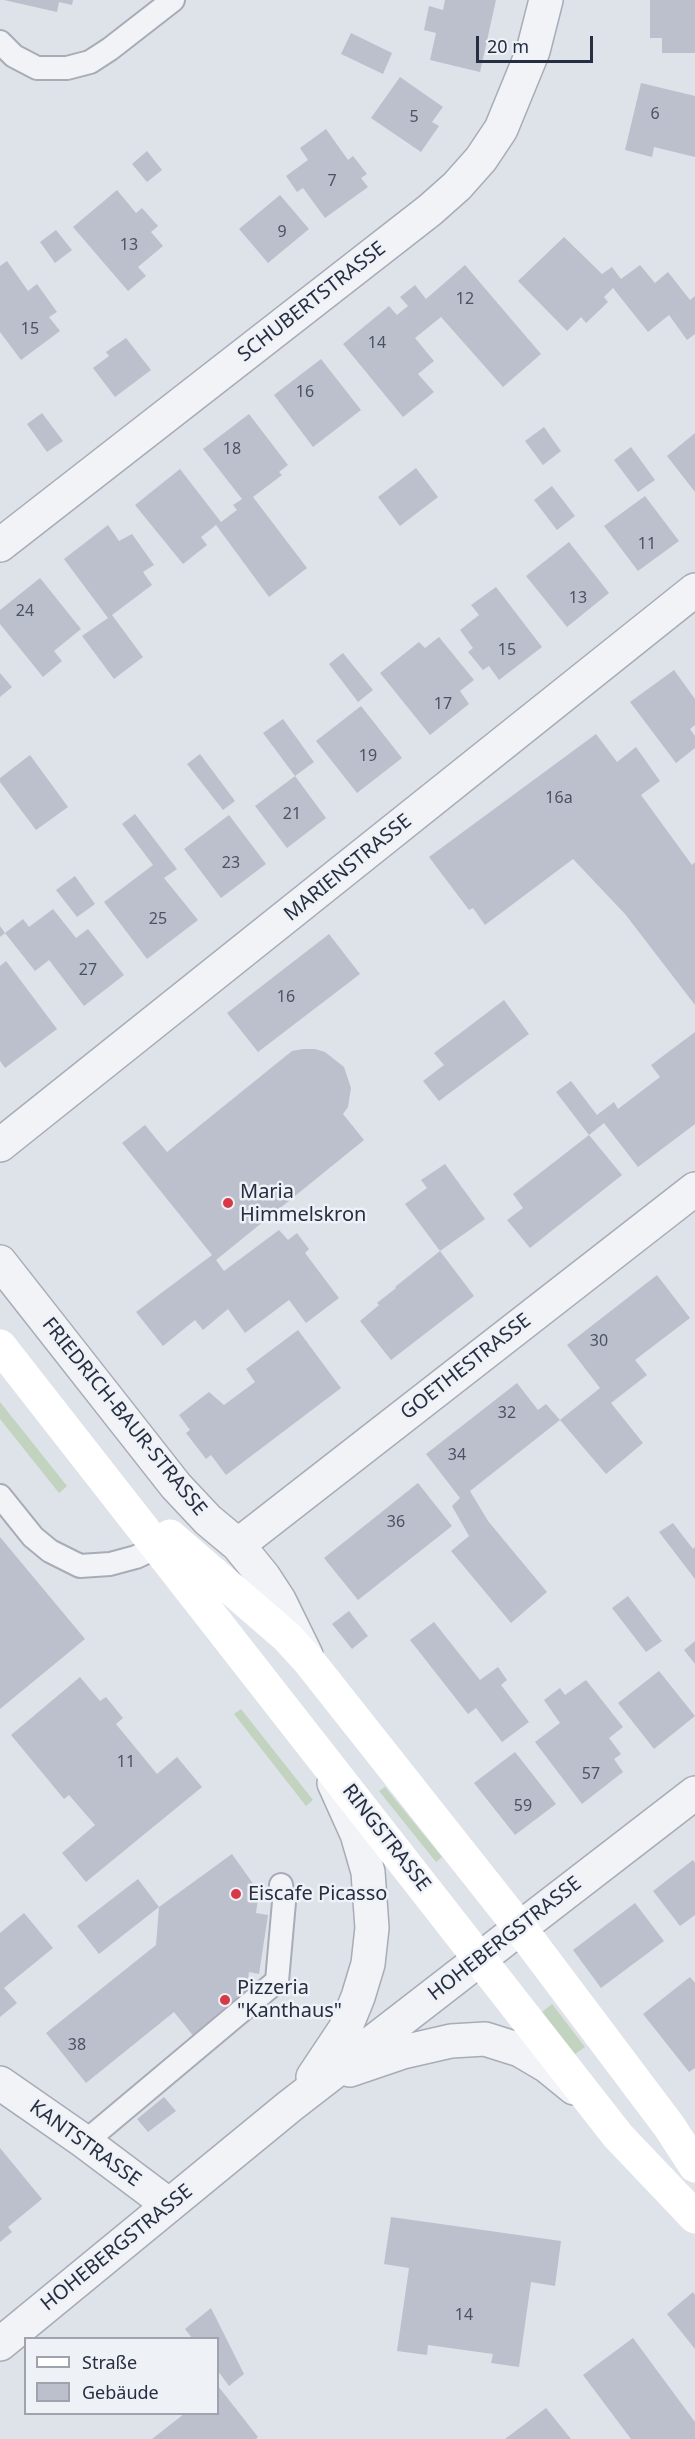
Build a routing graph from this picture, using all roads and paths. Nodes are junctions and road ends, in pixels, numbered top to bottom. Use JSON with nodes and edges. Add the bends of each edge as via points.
{"nodes":[{"id":1,"x":173,"y":0,"type":"edge"},
{"id":2,"x":546,"y":0,"type":"edge"},
{"id":3,"x":0,"y":42,"type":"edge"},
{"id":4,"x":0,"y":545,"type":"edge"},
{"id":5,"x":695,"y":590,"type":"edge"},
{"id":6,"x":0,"y":1145,"type":"edge"},
{"id":7,"x":695,"y":1190,"type":"edge"},
{"id":8,"x":0,"y":1262,"type":"edge"},
{"id":9,"x":0,"y":1346,"type":"edge"},
{"id":10,"x":0,"y":1496,"type":"edge"},
{"id":11,"x":165,"y":1543,"type":"junction"},
{"id":12,"x":238,"y":1545,"type":"junction"},
{"id":13,"x":308,"y":1660,"type":"junction"},
{"id":14,"x":310,"y":1740,"type":"junction"},
{"id":15,"x":695,"y":1793,"type":"edge"},
{"id":16,"x":281,"y":1885,"type":"dead end"},
{"id":17,"x":520,"y":1928,"type":"junction"},
{"id":18,"x":480,"y":1958,"type":"junction"},
{"id":19,"x":0,"y":2083,"type":"edge"},
{"id":20,"x":316,"y":2085,"type":"junction"},
{"id":21,"x":594,"y":2105,"type":"junction"},
{"id":22,"x":290,"y":2106,"type":"junction"},
{"id":23,"x":86,"y":2142,"type":"junction"},
{"id":24,"x":695,"y":2166,"type":"edge"},
{"id":25,"x":169,"y":2205,"type":"junction"},
{"id":26,"x":695,"y":2217,"type":"edge"},
{"id":27,"x":0,"y":2344,"type":"edge"}],
"edges":[{"from":1,"to":3,"type":"lane","via":[[90,62],[67,68],[37,68],[14,56]]},
{"from":2,"to":4,"type":"street","name":"SCHUBERTSTRASSE","via":[[533,51],[501,129],[458,186]]},
{"from":5,"to":6,"type":"street","name":"MARIENSTRASSE"},
{"from":7,"to":12,"type":"street","name":"GOETHESTRASSE"},
{"from":8,"to":12,"type":"street","name":"FRIEDRICH-BAUR-STRASSE","via":[[176,1486]]},
{"from":9,"to":11,"type":"main road","name":"RINGSTRASSE","via":[[84,1453]]},
{"from":10,"to":11,"type":"lane","via":[[38,1541],[80,1566],[136,1557]]},
{"from":11,"to":13,"type":"main road","name":"RINGSTRASSE","via":[[287,1637]]},
{"from":11,"to":14,"type":"main road","name":"RINGSTRASSE"},
{"from":12,"to":13,"type":"street","name":"FRIEDRICH-BAUR-STRASSE","via":[[279,1600]]},
{"from":13,"to":17,"type":"main road","name":"RINGSTRASSE"},
{"from":14,"to":18,"type":"main road","name":"RINGSTRASSE"},
{"from":14,"to":22,"type":"street","name":"HOHEBERGSTRASSE","via":[[357,1834],[368,1872],[372,1928],[368,1964],[345,2029]]},
{"from":15,"to":17,"type":"street","name":"HOHEBERGSTRASSE"},
{"from":16,"to":23,"type":"lane","via":[[284,1902],[277,1981]]},
{"from":17,"to":18,"type":"street","name":"HOHEBERGSTRASSE"},
{"from":17,"to":24,"type":"main road","name":"RINGSTRASSE"},
{"from":18,"to":20,"type":"street","name":"HOHEBERGSTRASSE"},
{"from":18,"to":21,"type":"main road","name":"RINGSTRASSE"},
{"from":19,"to":23,"type":"street","name":"KANTSTRASSE"},
{"from":20,"to":21,"type":"street","name":"HOHEBERGSTRASSE","via":[[403,2052],[451,2041],[485,2039],[520,2050],[547,2066]]},
{"from":20,"to":22,"type":"street","name":"HOHEBERGSTRASSE"},
{"from":21,"to":26,"type":"main road","name":"RINGSTRASSE"},
{"from":22,"to":25,"type":"street","name":"HOHEBERGSTRASSE"},
{"from":23,"to":25,"type":"street","name":"KANTSTRASSE"},
{"from":25,"to":27,"type":"street","name":"HOHEBERGSTRASSE"}]}
